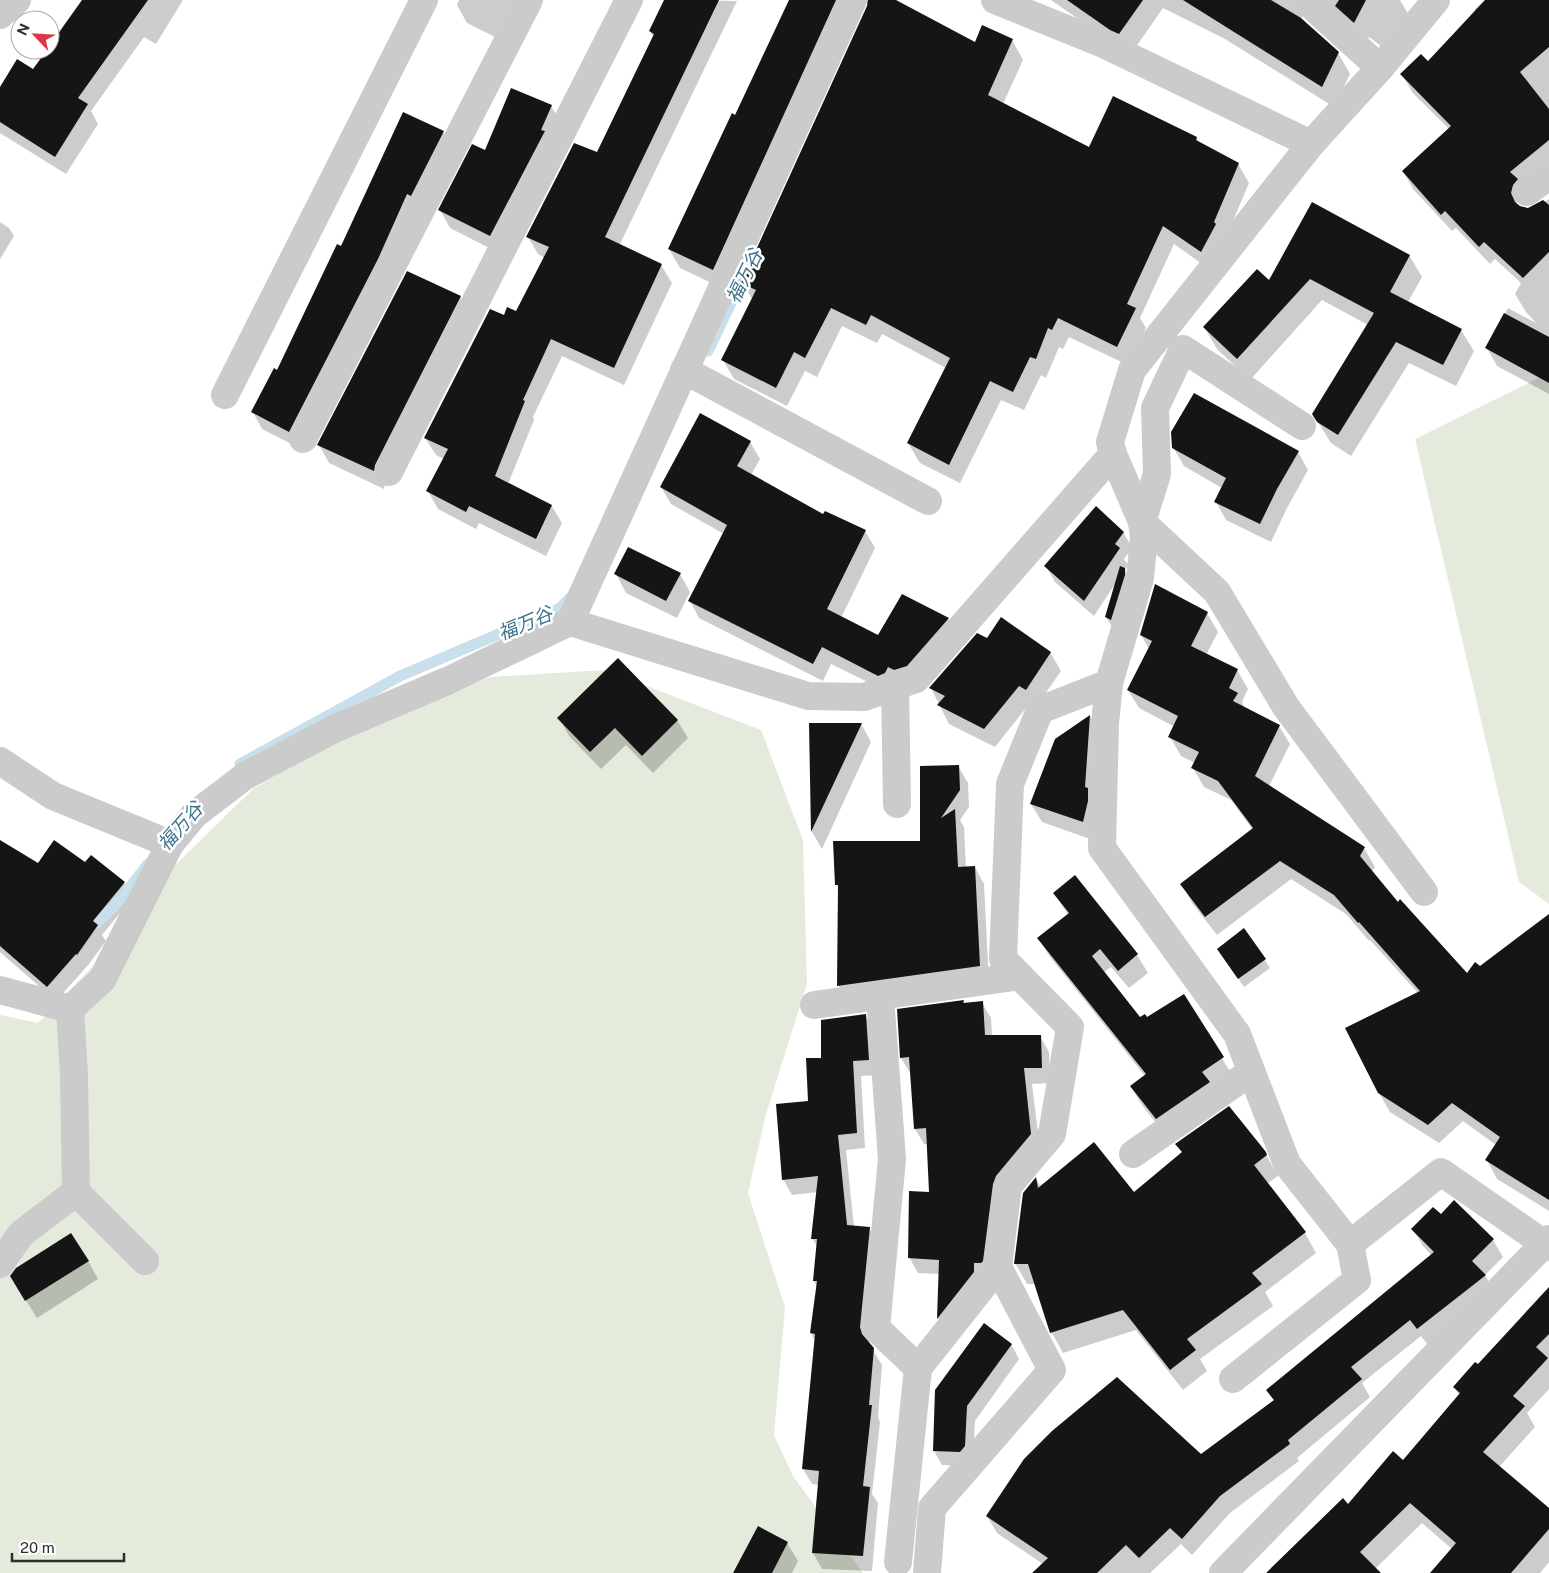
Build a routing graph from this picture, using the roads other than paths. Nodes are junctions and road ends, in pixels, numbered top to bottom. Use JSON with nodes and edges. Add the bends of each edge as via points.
{"nodes":[{"id":1,"x":17,"y":0,"type":"edge"},
{"id":2,"x":424,"y":0,"type":"edge"},
{"id":3,"x":529,"y":0,"type":"edge"},
{"id":4,"x":629,"y":0,"type":"edge"},
{"id":5,"x":853,"y":0,"type":"edge"},
{"id":6,"x":994,"y":0,"type":"edge"},
{"id":7,"x":1305,"y":0,"type":"edge"},
{"id":8,"x":1434,"y":1,"type":"edge"},
{"id":9,"x":0,"y":15,"type":"edge"},
{"id":10,"x":1380,"y":68,"type":"junction"},
{"id":11,"x":1311,"y":144,"type":"junction"},
{"id":12,"x":1549,"y":176,"type":"edge"},
{"id":13,"x":1527,"y":192,"type":"dead end"},
{"id":14,"x":684,"y":370,"type":"junction"},
{"id":15,"x":225,"y":396,"type":"dead end"},
{"id":16,"x":1302,"y":426,"type":"dead end"},
{"id":17,"x":303,"y":439,"type":"dead end"},
{"id":18,"x":1113,"y":454,"type":"junction"},
{"id":19,"x":389,"y":472,"type":"dead end"},
{"id":20,"x":928,"y":501,"type":"dead end"},
{"id":21,"x":1142,"y":522,"type":"junction"},
{"id":22,"x":570,"y":622,"type":"junction"},
{"id":23,"x":1109,"y":683,"type":"junction"},
{"id":24,"x":895,"y":687,"type":"junction"},
{"id":25,"x":0,"y":761,"type":"edge"},
{"id":26,"x":897,"y":804,"type":"dead end"},
{"id":27,"x":170,"y":844,"type":"junction"},
{"id":28,"x":1424,"y":892,"type":"dead end"},
{"id":29,"x":1020,"y":976,"type":"junction"},
{"id":30,"x":0,"y":990,"type":"edge"},
{"id":31,"x":880,"y":996,"type":"junction"},
{"id":32,"x":814,"y":1005,"type":"dead end"},
{"id":33,"x":70,"y":1009,"type":"junction"},
{"id":34,"x":1251,"y":1072,"type":"junction"},
{"id":35,"x":1133,"y":1154,"type":"dead end"},
{"id":36,"x":76,"y":1192,"type":"junction"},
{"id":37,"x":1350,"y":1244,"type":"junction"},
{"id":38,"x":1548,"y":1244,"type":"edge"},
{"id":39,"x":145,"y":1261,"type":"dead end"},
{"id":40,"x":0,"y":1264,"type":"edge"},
{"id":41,"x":998,"y":1267,"type":"junction"},
{"id":42,"x":918,"y":1368,"type":"junction"},
{"id":43,"x":1233,"y":1379,"type":"dead end"},
{"id":44,"x":898,"y":1562,"type":"dead end"},
{"id":45,"x":927,"y":1573,"type":"edge"},
{"id":46,"x":1223,"y":1573,"type":"edge"}],
"edges":[{"from":1,"to":9,"type":"street"},
{"from":2,"to":15,"type":"street"},
{"from":3,"to":17,"type":"street"},
{"from":4,"to":19,"type":"street"},
{"from":5,"to":14,"type":"street"},
{"from":6,"to":11,"type":"street","via":[[1101,43]]},
{"from":7,"to":10,"type":"street"},
{"from":8,"to":10,"type":"street"},
{"from":10,"to":11,"type":"street"},
{"from":11,"to":18,"type":"street","via":[[1132,370],[1110,442]]},
{"from":12,"to":13,"type":"street"},
{"from":14,"to":20,"type":"street"},
{"from":14,"to":22,"type":"street"},
{"from":16,"to":21,"type":"street","via":[[1182,349],[1155,408],[1157,474]]},
{"from":18,"to":21,"type":"street"},
{"from":18,"to":24,"type":"street","via":[[916,679]]},
{"from":21,"to":23,"type":"street","via":[[1144,537],[1140,578]]},
{"from":21,"to":28,"type":"street","via":[[1217,592],[1286,707]]},
{"from":22,"to":24,"type":"street","via":[[808,696],[864,697]]},
{"from":22,"to":27,"type":"street","via":[[447,682],[334,729],[244,776],[194,815]]},
{"from":23,"to":29,"type":"street","via":[[1040,710],[1010,784],[1003,959]]},
{"from":23,"to":34,"type":"street","via":[[1102,848],[1237,1034]]},
{"from":24,"to":26,"type":"street"},
{"from":25,"to":27,"type":"street","via":[[53,796]]},
{"from":27,"to":33,"type":"street","via":[[102,980]]},
{"from":29,"to":31,"type":"street"},
{"from":29,"to":41,"type":"street","via":[[1070,1026],[1052,1134],[1008,1186]]},
{"from":30,"to":33,"type":"street"},
{"from":31,"to":32,"type":"street"},
{"from":31,"to":42,"type":"street","via":[[892,1159],[876,1328]]},
{"from":33,"to":36,"type":"street"},
{"from":34,"to":35,"type":"street"},
{"from":34,"to":37,"type":"street","via":[[1287,1164]]},
{"from":36,"to":39,"type":"street"},
{"from":36,"to":40,"type":"street","via":[[21,1234]]},
{"from":37,"to":38,"type":"street","via":[[1441,1172]]},
{"from":37,"to":43,"type":"street","via":[[1357,1280]]},
{"from":38,"to":46,"type":"street"},
{"from":41,"to":42,"type":"street"},
{"from":41,"to":45,"type":"street","via":[[1052,1370],[932,1508]]},
{"from":42,"to":44,"type":"street"}]}
